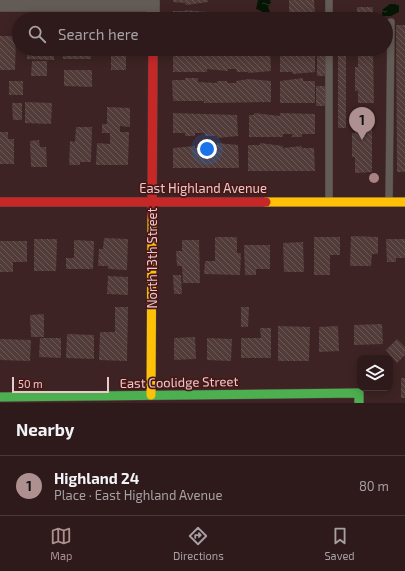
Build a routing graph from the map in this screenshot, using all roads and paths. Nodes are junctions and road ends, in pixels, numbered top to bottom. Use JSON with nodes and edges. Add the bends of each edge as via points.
{"nodes":[{"id":1,"x":329,"y":0,"type":"edge"},
{"id":2,"x":153,"y":3,"type":"edge"},
{"id":3,"x":0,"y":5,"type":"edge"},
{"id":4,"x":329,"y":12,"type":"edge"},
{"id":5,"x":153,"y":56,"type":"edge"},
{"id":6,"x":329,"y":56,"type":"edge"},
{"id":7,"x":391,"y":56,"type":"edge"},
{"id":8,"x":152,"y":200,"type":"junction"},
{"id":9,"x":0,"y":202,"type":"edge"},
{"id":10,"x":329,"y":202,"type":"junction"},
{"id":11,"x":389,"y":202,"type":"junction"},
{"id":12,"x":405,"y":202,"type":"edge"},
{"id":13,"x":151,"y":395,"type":"junction"},
{"id":14,"x":0,"y":397,"type":"edge"},
{"id":15,"x":359,"y":403,"type":"edge"}],
"edges":[{"from":1,"to":4,"type":"lane"},
{"from":2,"to":3,"type":"street"},
{"from":5,"to":8,"type":"street","name":"North 13th Street"},
{"from":6,"to":10,"type":"lane"},
{"from":7,"to":11,"type":"lane"},
{"from":8,"to":9,"type":"street","name":"East Highland Avenue"},
{"from":8,"to":10,"type":"street","name":"East Highland Avenue"},
{"from":8,"to":13,"type":"street","name":"North 13th Street"},
{"from":10,"to":11,"type":"street","name":"East Highland Avenue"},
{"from":11,"to":12,"type":"street","name":"East Highland Avenue"},
{"from":13,"to":14,"type":"street","name":"East Coolidge Street"},
{"from":13,"to":15,"type":"street","name":"East Coolidge Street","via":[[359,393]]}]}
